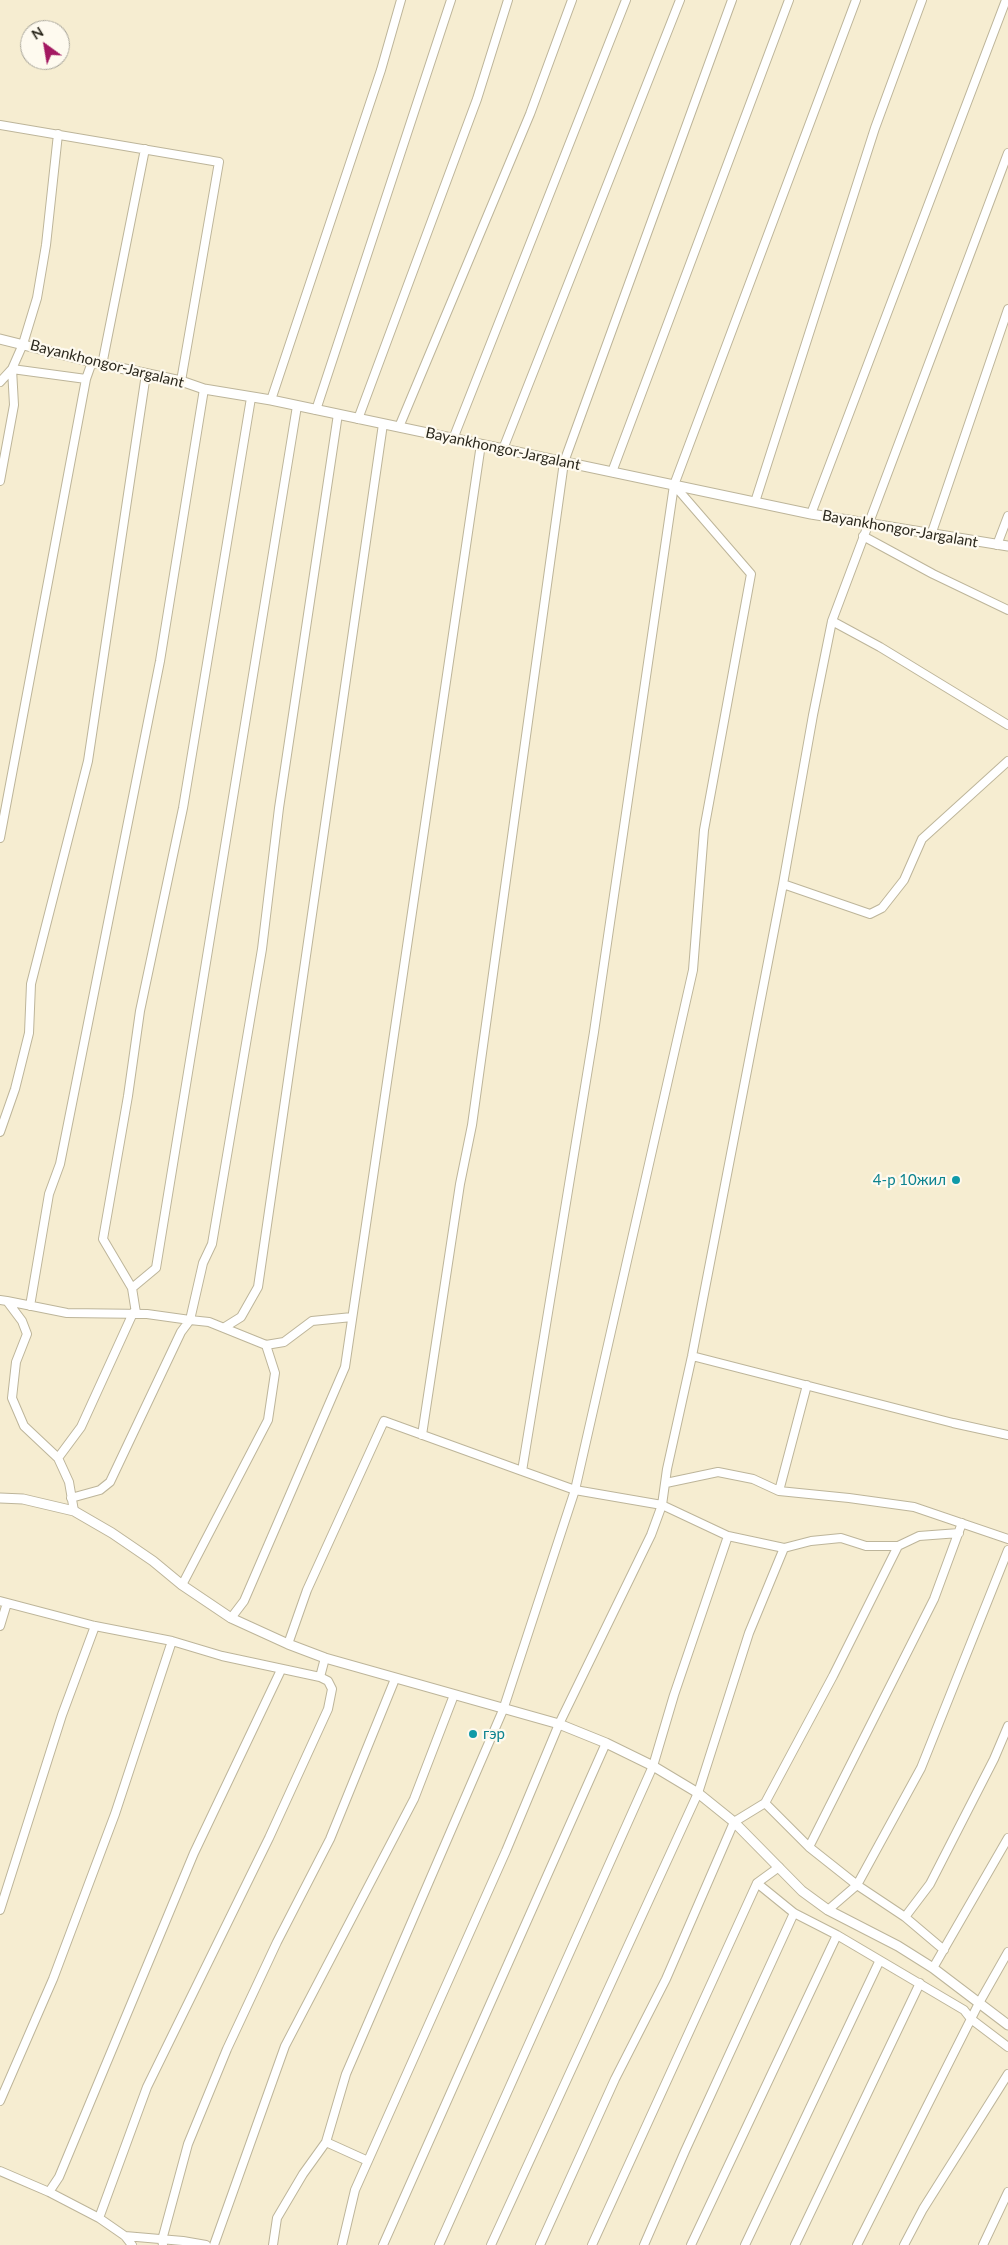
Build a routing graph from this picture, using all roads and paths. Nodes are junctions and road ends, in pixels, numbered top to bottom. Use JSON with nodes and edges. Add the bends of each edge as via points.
{"nodes":[{"id":1,"x":400,"y":0,"type":"edge"},
{"id":2,"x":451,"y":0,"type":"edge"},
{"id":3,"x":508,"y":0,"type":"edge"},
{"id":4,"x":572,"y":0,"type":"edge"},
{"id":5,"x":626,"y":0,"type":"edge"},
{"id":6,"x":680,"y":0,"type":"edge"},
{"id":7,"x":732,"y":0,"type":"edge"},
{"id":8,"x":789,"y":0,"type":"edge"},
{"id":9,"x":856,"y":0,"type":"edge"},
{"id":10,"x":922,"y":0,"type":"edge"},
{"id":11,"x":1006,"y":0,"type":"edge"},
{"id":12,"x":0,"y":125,"type":"edge"},
{"id":13,"x":58,"y":134,"type":"junction"},
{"id":14,"x":145,"y":149,"type":"junction"},
{"id":15,"x":1008,"y":153,"type":"edge"},
{"id":16,"x":1008,"y":308,"type":"edge"},
{"id":17,"x":0,"y":339,"type":"edge"},
{"id":18,"x":23,"y":344,"type":"junction"},
{"id":19,"x":92,"y":362,"type":"junction"},
{"id":20,"x":102,"y":364,"type":"junction"},
{"id":21,"x":12,"y":369,"type":"junction"},
{"id":22,"x":146,"y":374,"type":"junction"},
{"id":23,"x":86,"y":379,"type":"junction"},
{"id":24,"x":182,"y":381,"type":"junction"},
{"id":25,"x":0,"y":382,"type":"edge"},
{"id":26,"x":204,"y":389,"type":"junction"},
{"id":27,"x":252,"y":398,"type":"junction"},
{"id":28,"x":271,"y":400,"type":"junction"},
{"id":29,"x":297,"y":406,"type":"junction"},
{"id":30,"x":316,"y":410,"type":"junction"},
{"id":31,"x":338,"y":414,"type":"junction"},
{"id":32,"x":358,"y":419,"type":"junction"},
{"id":33,"x":383,"y":424,"type":"junction"},
{"id":34,"x":399,"y":427,"type":"junction"},
{"id":35,"x":453,"y":439,"type":"junction"},
{"id":36,"x":481,"y":444,"type":"junction"},
{"id":37,"x":503,"y":449,"type":"junction"},
{"id":38,"x":564,"y":462,"type":"junction"},
{"id":39,"x":612,"y":472,"type":"junction"},
{"id":40,"x":0,"y":481,"type":"edge"},
{"id":41,"x":674,"y":485,"type":"junction"},
{"id":42,"x":755,"y":502,"type":"junction"},
{"id":43,"x":811,"y":514,"type":"junction"},
{"id":44,"x":1008,"y":516,"type":"edge"},
{"id":45,"x":868,"y":522,"type":"junction"},
{"id":46,"x":931,"y":535,"type":"junction"},
{"id":47,"x":864,"y":536,"type":"junction"},
{"id":48,"x":998,"y":545,"type":"junction"},
{"id":49,"x":1008,"y":546,"type":"edge"},
{"id":50,"x":1008,"y":610,"type":"edge"},
{"id":51,"x":832,"y":621,"type":"junction"},
{"id":52,"x":1008,"y":725,"type":"edge"},
{"id":53,"x":1008,"y":761,"type":"edge"},
{"id":54,"x":0,"y":838,"type":"edge"},
{"id":55,"x":783,"y":884,"type":"junction"},
{"id":56,"x":0,"y":1132,"type":"edge"},
{"id":57,"x":132,"y":1288,"type":"junction"},
{"id":58,"x":3,"y":1301,"type":"edge"},
{"id":59,"x":30,"y":1306,"type":"junction"},
{"id":60,"x":134,"y":1313,"type":"junction"},
{"id":61,"x":352,"y":1317,"type":"junction"},
{"id":62,"x":190,"y":1320,"type":"junction"},
{"id":63,"x":225,"y":1328,"type":"junction"},
{"id":64,"x":266,"y":1345,"type":"junction"},
{"id":65,"x":692,"y":1356,"type":"junction"},
{"id":66,"x":807,"y":1385,"type":"junction"},
{"id":67,"x":422,"y":1435,"type":"junction"},
{"id":68,"x":1008,"y":1435,"type":"edge"},
{"id":69,"x":58,"y":1458,"type":"junction"},
{"id":70,"x":522,"y":1471,"type":"junction"},
{"id":71,"x":666,"y":1483,"type":"junction"},
{"id":72,"x":575,"y":1490,"type":"junction"},
{"id":73,"x":779,"y":1491,"type":"junction"},
{"id":74,"x":0,"y":1498,"type":"edge"},
{"id":75,"x":71,"y":1498,"type":"junction"},
{"id":76,"x":662,"y":1505,"type":"junction"},
{"id":77,"x":74,"y":1512,"type":"junction"},
{"id":78,"x":962,"y":1523,"type":"junction"},
{"id":79,"x":958,"y":1533,"type":"junction"},
{"id":80,"x":728,"y":1536,"type":"junction"},
{"id":81,"x":1008,"y":1539,"type":"edge"},
{"id":82,"x":898,"y":1546,"type":"junction"},
{"id":83,"x":784,"y":1548,"type":"junction"},
{"id":84,"x":1008,"y":1550,"type":"edge"},
{"id":85,"x":182,"y":1585,"type":"junction"},
{"id":86,"x":3,"y":1602,"type":"edge"},
{"id":87,"x":231,"y":1618,"type":"junction"},
{"id":88,"x":0,"y":1626,"type":"edge"},
{"id":89,"x":95,"y":1626,"type":"junction"},
{"id":90,"x":172,"y":1641,"type":"junction"},
{"id":91,"x":288,"y":1644,"type":"junction"},
{"id":92,"x":325,"y":1658,"type":"junction"},
{"id":93,"x":281,"y":1670,"type":"junction"},
{"id":94,"x":320,"y":1678,"type":"junction"},
{"id":95,"x":395,"y":1679,"type":"junction"},
{"id":96,"x":454,"y":1695,"type":"junction"},
{"id":97,"x":503,"y":1710,"type":"junction"},
{"id":98,"x":558,"y":1724,"type":"junction"},
{"id":99,"x":1008,"y":1726,"type":"edge"},
{"id":100,"x":606,"y":1743,"type":"junction"},
{"id":101,"x":653,"y":1766,"type":"junction"},
{"id":102,"x":698,"y":1793,"type":"junction"},
{"id":103,"x":765,"y":1803,"type":"junction"},
{"id":104,"x":734,"y":1822,"type":"junction"},
{"id":105,"x":1008,"y":1838,"type":"edge"},
{"id":106,"x":809,"y":1847,"type":"junction"},
{"id":107,"x":779,"y":1867,"type":"junction"},
{"id":108,"x":757,"y":1883,"type":"junction"},
{"id":109,"x":857,"y":1885,"type":"junction"},
{"id":110,"x":0,"y":1910,"type":"edge"},
{"id":111,"x":828,"y":1910,"type":"junction"},
{"id":112,"x":794,"y":1913,"type":"junction"},
{"id":113,"x":905,"y":1917,"type":"junction"},
{"id":114,"x":837,"y":1935,"type":"junction"},
{"id":115,"x":944,"y":1950,"type":"junction"},
{"id":116,"x":1008,"y":1952,"type":"edge"},
{"id":117,"x":879,"y":1962,"type":"junction"},
{"id":118,"x":933,"y":1968,"type":"junction"},
{"id":119,"x":920,"y":1983,"type":"junction"},
{"id":120,"x":979,"y":2003,"type":"junction"},
{"id":121,"x":971,"y":2019,"type":"junction"},
{"id":122,"x":1008,"y":2025,"type":"edge"},
{"id":123,"x":1008,"y":2047,"type":"edge"},
{"id":124,"x":1008,"y":2074,"type":"edge"},
{"id":125,"x":0,"y":2101,"type":"edge"},
{"id":126,"x":326,"y":2142,"type":"junction"},
{"id":127,"x":368,"y":2160,"type":"junction"},
{"id":128,"x":0,"y":2171,"type":"edge"},
{"id":129,"x":49,"y":2192,"type":"junction"},
{"id":130,"x":1008,"y":2192,"type":"edge"},
{"id":131,"x":99,"y":2218,"type":"junction"},
{"id":132,"x":125,"y":2236,"type":"junction"},
{"id":133,"x":162,"y":2242,"type":"edge"},
{"id":134,"x":132,"y":2245,"type":"edge"},
{"id":135,"x":206,"y":2245,"type":"edge"},
{"id":136,"x":214,"y":2245,"type":"edge"},
{"id":137,"x":273,"y":2245,"type":"edge"},
{"id":138,"x":342,"y":2245,"type":"edge"},
{"id":139,"x":383,"y":2245,"type":"edge"},
{"id":140,"x":439,"y":2245,"type":"edge"},
{"id":141,"x":491,"y":2245,"type":"edge"},
{"id":142,"x":540,"y":2245,"type":"edge"},
{"id":143,"x":592,"y":2245,"type":"edge"},
{"id":144,"x":644,"y":2245,"type":"edge"},
{"id":145,"x":691,"y":2245,"type":"edge"},
{"id":146,"x":745,"y":2245,"type":"edge"},
{"id":147,"x":795,"y":2245,"type":"edge"},
{"id":148,"x":857,"y":2245,"type":"edge"},
{"id":149,"x":904,"y":2245,"type":"edge"},
{"id":150,"x":983,"y":2245,"type":"edge"}],
"edges":[{"from":1,"to":28,"type":"street","via":[[381,70]]},
{"from":2,"to":30,"type":"street"},
{"from":3,"to":32,"type":"street","via":[[477,99]]},
{"from":4,"to":34,"type":"street","via":[[530,114]]},
{"from":5,"to":35,"type":"street"},
{"from":6,"to":37,"type":"street"},
{"from":7,"to":38,"type":"street"},
{"from":8,"to":39,"type":"street"},
{"from":9,"to":41,"type":"street"},
{"from":10,"to":42,"type":"street","via":[[875,128]]},
{"from":11,"to":43,"type":"street"},
{"from":12,"to":13,"type":"street"},
{"from":13,"to":14,"type":"street"},
{"from":13,"to":18,"type":"street","via":[[46,245],[37,298]]},
{"from":14,"to":20,"type":"street"},
{"from":14,"to":24,"type":"street","via":[[219,162]]},
{"from":15,"to":45,"type":"street"},
{"from":16,"to":46,"type":"street"},
{"from":17,"to":18,"type":"street","name":"Bayankhongor-Jargalant"},
{"from":18,"to":19,"type":"street","name":"Bayankhongor-Jargalant"},
{"from":18,"to":21,"type":"street"},
{"from":19,"to":20,"type":"street","name":"Bayankhongor-Jargalant"},
{"from":19,"to":23,"type":"street"},
{"from":20,"to":22,"type":"street","name":"Bayankhongor-Jargalant"},
{"from":21,"to":23,"type":"street"},
{"from":21,"to":25,"type":"street"},
{"from":21,"to":40,"type":"street","via":[[14,405]]},
{"from":22,"to":24,"type":"street","name":"Bayankhongor-Jargalant"},
{"from":22,"to":56,"type":"street","via":[[88,761],[31,984],[29,1033]]},
{"from":23,"to":54,"type":"street"},
{"from":24,"to":26,"type":"street","name":"Bayankhongor-Jargalant"},
{"from":26,"to":27,"type":"street","name":"Bayankhongor-Jargalant"},
{"from":26,"to":59,"type":"street","via":[[160,660]]},
{"from":27,"to":28,"type":"street","name":"Bayankhongor-Jargalant"},
{"from":27,"to":57,"type":"street","via":[[183,808],[140,1011],[103,1239]]},
{"from":28,"to":29,"type":"street","name":"Bayankhongor-Jargalant"},
{"from":29,"to":30,"type":"street","name":"Bayankhongor-Jargalant"},
{"from":29,"to":57,"type":"street","via":[[156,1268]]},
{"from":30,"to":31,"type":"street","name":"Bayankhongor-Jargalant"},
{"from":31,"to":32,"type":"street","name":"Bayankhongor-Jargalant"},
{"from":31,"to":62,"type":"street","via":[[279,808],[261,958],[212,1244],[203,1263]]},
{"from":32,"to":33,"type":"street","name":"Bayankhongor-Jargalant"},
{"from":33,"to":34,"type":"street","name":"Bayankhongor-Jargalant"},
{"from":33,"to":63,"type":"street","via":[[258,1287],[241,1317]]},
{"from":34,"to":35,"type":"street","name":"Bayankhongor-Jargalant"},
{"from":35,"to":36,"type":"street","name":"Bayankhongor-Jargalant"},
{"from":36,"to":37,"type":"street","name":"Bayankhongor-Jargalant"},
{"from":36,"to":61,"type":"street"},
{"from":37,"to":38,"type":"street","name":"Bayankhongor-Jargalant"},
{"from":38,"to":39,"type":"street","name":"Bayankhongor-Jargalant"},
{"from":38,"to":67,"type":"street","via":[[472,1125]]},
{"from":39,"to":41,"type":"street","name":"Bayankhongor-Jargalant"},
{"from":41,"to":42,"type":"street","name":"Bayankhongor-Jargalant"},
{"from":41,"to":70,"type":"street","via":[[594,1032]]},
{"from":41,"to":72,"type":"street","via":[[751,574],[704,830],[692,970]]},
{"from":42,"to":43,"type":"street","name":"Bayankhongor-Jargalant"},
{"from":43,"to":45,"type":"street","name":"Bayankhongor-Jargalant"},
{"from":44,"to":48,"type":"street"},
{"from":45,"to":46,"type":"street","name":"Bayankhongor-Jargalant"},
{"from":45,"to":47,"type":"street"},
{"from":46,"to":48,"type":"street","name":"Bayankhongor-Jargalant"},
{"from":47,"to":50,"type":"street"},
{"from":47,"to":51,"type":"street"},
{"from":48,"to":49,"type":"street","name":"Bayankhongor-Jargalant"},
{"from":51,"to":52,"type":"street"},
{"from":51,"to":55,"type":"street"},
{"from":53,"to":55,"type":"street","via":[[922,839],[904,880],[882,908],[870,914]]},
{"from":55,"to":65,"type":"street"},
{"from":57,"to":60,"type":"street"},
{"from":58,"to":59,"type":"street"},
{"from":58,"to":69,"type":"street","via":[[22,1321],[27,1334],[16,1362],[12,1398],[24,1426]]},
{"from":59,"to":60,"type":"street","via":[[68,1313]]},
{"from":60,"to":62,"type":"street"},
{"from":60,"to":69,"type":"street","via":[[81,1427]]},
{"from":61,"to":64,"type":"street","via":[[312,1321],[284,1342]]},
{"from":61,"to":87,"type":"street","via":[[345,1367],[244,1601]]},
{"from":62,"to":63,"type":"street"},
{"from":62,"to":75,"type":"street","via":[[181,1332],[110,1482],[100,1490]]},
{"from":63,"to":64,"type":"street"},
{"from":64,"to":85,"type":"street","via":[[275,1373],[268,1420]]},
{"from":65,"to":66,"type":"street"},
{"from":65,"to":71,"type":"street"},
{"from":66,"to":68,"type":"street"},
{"from":66,"to":73,"type":"street"},
{"from":67,"to":70,"type":"street"},
{"from":67,"to":91,"type":"street","via":[[384,1421],[307,1590]]},
{"from":69,"to":75,"type":"street","via":[[69,1482]]},
{"from":70,"to":72,"type":"street"},
{"from":71,"to":73,"type":"street","via":[[718,1472],[754,1479]]},
{"from":71,"to":76,"type":"street"},
{"from":72,"to":76,"type":"street"},
{"from":72,"to":97,"type":"street"},
{"from":73,"to":78,"type":"street","via":[[914,1507]]},
{"from":74,"to":77,"type":"street","via":[[23,1499]]},
{"from":75,"to":77,"type":"street"},
{"from":76,"to":80,"type":"street"},
{"from":76,"to":98,"type":"street","via":[[651,1536]]},
{"from":77,"to":85,"type":"street","via":[[112,1533]]},
{"from":78,"to":79,"type":"street"},
{"from":78,"to":81,"type":"street"},
{"from":79,"to":82,"type":"street","via":[[919,1536]]},
{"from":79,"to":106,"type":"street","via":[[934,1600]]},
{"from":80,"to":83,"type":"street"},
{"from":80,"to":101,"type":"street"},
{"from":82,"to":83,"type":"street","via":[[866,1546],[841,1538],[812,1540]]},
{"from":82,"to":103,"type":"street"},
{"from":83,"to":102,"type":"street","via":[[749,1633]]},
{"from":84,"to":109,"type":"street","via":[[921,1768]]},
{"from":85,"to":87,"type":"street"},
{"from":86,"to":88,"type":"street"},
{"from":86,"to":89,"type":"street"},
{"from":87,"to":91,"type":"street"},
{"from":89,"to":90,"type":"street"},
{"from":89,"to":110,"type":"street","via":[[62,1715]]},
{"from":90,"to":93,"type":"street"},
{"from":90,"to":125,"type":"street","via":[[115,1814],[54,1980]]},
{"from":91,"to":92,"type":"street"},
{"from":92,"to":94,"type":"street"},
{"from":92,"to":95,"type":"street"},
{"from":93,"to":94,"type":"street"},
{"from":93,"to":129,"type":"street","via":[[194,1854],[59,2177]]},
{"from":94,"to":131,"type":"street","via":[[328,1681],[332,1688],[328,1709],[147,2087]]},
{"from":95,"to":96,"type":"street"},
{"from":95,"to":133,"type":"street","via":[[330,1839],[276,1942],[188,2144]]},
{"from":96,"to":97,"type":"street"},
{"from":96,"to":136,"type":"street","via":[[414,1799],[285,2046]]},
{"from":97,"to":98,"type":"street"},
{"from":97,"to":126,"type":"street","via":[[346,2074]]},
{"from":98,"to":100,"type":"street"},
{"from":98,"to":127,"type":"street","via":[[506,1851]]},
{"from":99,"to":113,"type":"street","via":[[930,1884]]},
{"from":100,"to":101,"type":"street"},
{"from":100,"to":139,"type":"street"},
{"from":101,"to":102,"type":"street"},
{"from":101,"to":140,"type":"street"},
{"from":102,"to":104,"type":"street"},
{"from":102,"to":141,"type":"street"},
{"from":103,"to":104,"type":"street"},
{"from":103,"to":106,"type":"street"},
{"from":104,"to":107,"type":"street"},
{"from":104,"to":142,"type":"street","via":[[666,1979],[615,2079]]},
{"from":105,"to":115,"type":"street"},
{"from":106,"to":109,"type":"street"},
{"from":107,"to":108,"type":"street"},
{"from":107,"to":111,"type":"street","via":[[802,1891]]},
{"from":108,"to":112,"type":"street"},
{"from":108,"to":143,"type":"street"},
{"from":109,"to":111,"type":"street"},
{"from":109,"to":113,"type":"street"},
{"from":111,"to":118,"type":"street"},
{"from":112,"to":114,"type":"street"},
{"from":112,"to":144,"type":"street"},
{"from":113,"to":115,"type":"street"},
{"from":114,"to":117,"type":"street"},
{"from":114,"to":145,"type":"street"},
{"from":115,"to":118,"type":"street"},
{"from":116,"to":120,"type":"street"},
{"from":117,"to":119,"type":"street"},
{"from":117,"to":146,"type":"street"},
{"from":118,"to":120,"type":"street"},
{"from":119,"to":121,"type":"street","via":[[964,2010]]},
{"from":119,"to":147,"type":"street"},
{"from":120,"to":121,"type":"street"},
{"from":120,"to":122,"type":"street"},
{"from":121,"to":123,"type":"street"},
{"from":121,"to":148,"type":"street"},
{"from":124,"to":149,"type":"street"},
{"from":126,"to":127,"type":"street"},
{"from":126,"to":137,"type":"street","via":[[277,2218]]},
{"from":127,"to":138,"type":"street","via":[[355,2190]]},
{"from":128,"to":129,"type":"street"},
{"from":129,"to":131,"type":"street"},
{"from":130,"to":150,"type":"street"},
{"from":131,"to":132,"type":"street"},
{"from":132,"to":133,"type":"street"},
{"from":132,"to":134,"type":"street"},
{"from":133,"to":135,"type":"street","via":[[183,2240]]}]}
